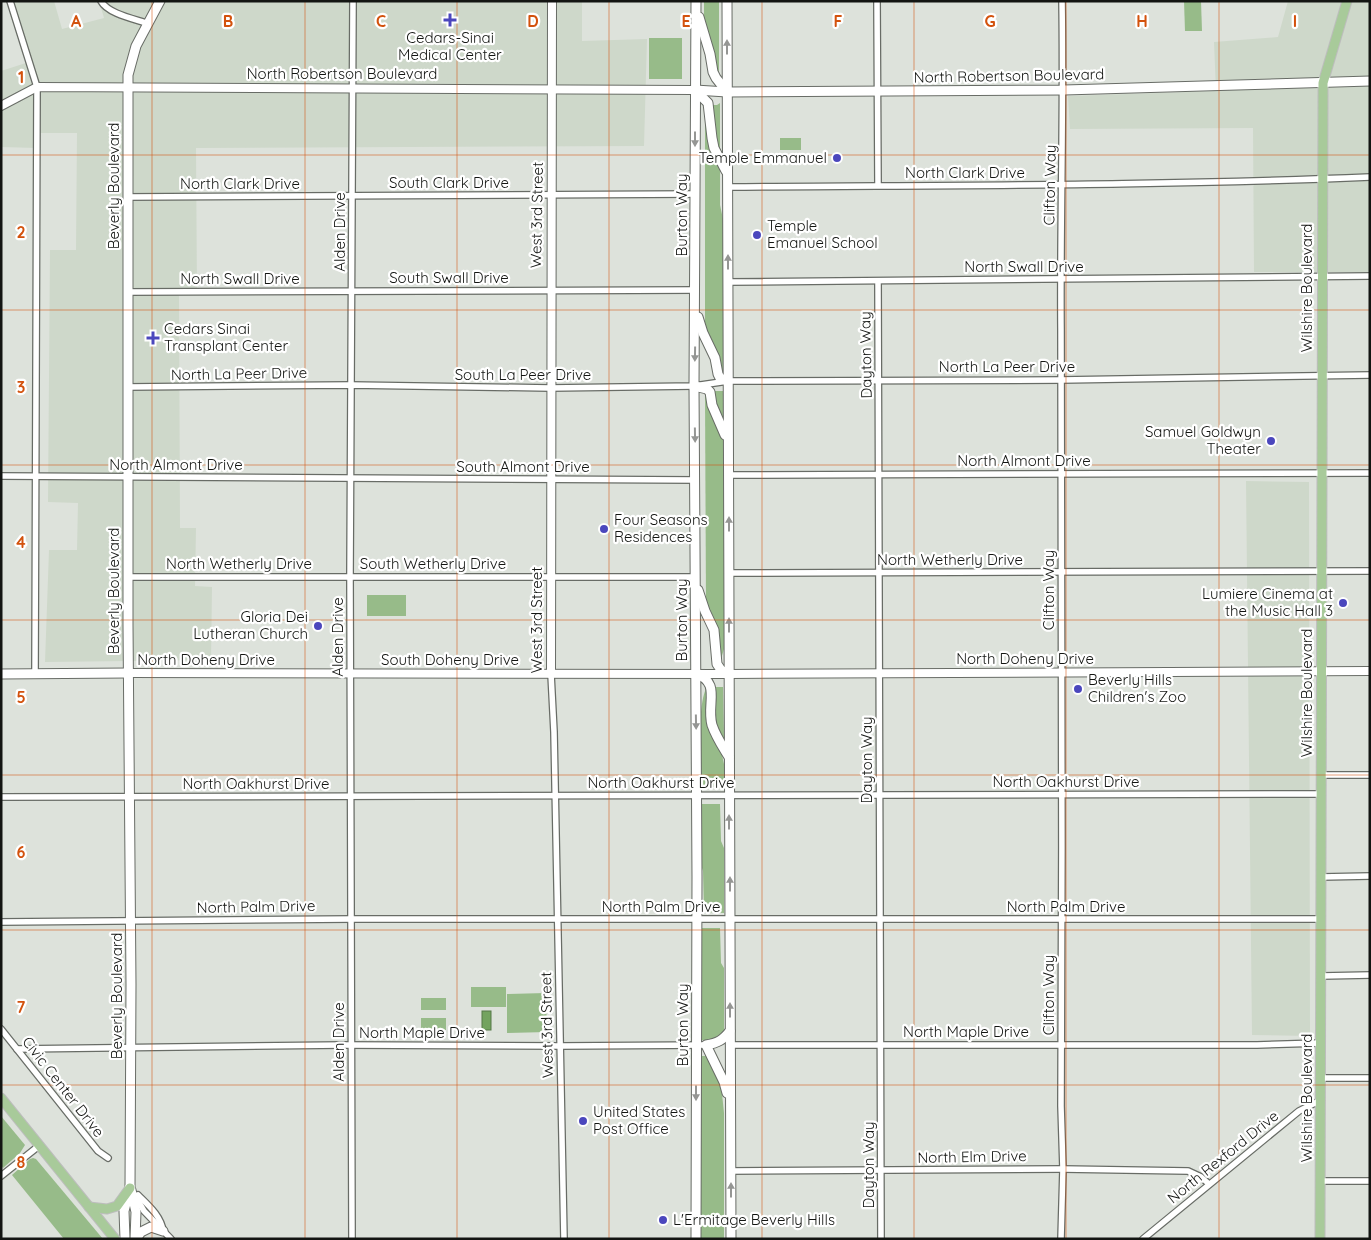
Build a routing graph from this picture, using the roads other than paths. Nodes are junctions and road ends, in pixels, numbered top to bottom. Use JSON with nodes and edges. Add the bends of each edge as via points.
{"nodes":[{"id":1,"x":10,"y":1,"type":"edge"},
{"id":2,"x":101,"y":1,"type":"edge"},
{"id":3,"x":160,"y":1,"type":"edge"},
{"id":4,"x":351,"y":1,"type":"edge"},
{"id":5,"x":552,"y":1,"type":"edge"},
{"id":6,"x":727,"y":1,"type":"edge"},
{"id":7,"x":877,"y":1,"type":"edge"},
{"id":8,"x":1062,"y":1,"type":"edge"},
{"id":9,"x":1347,"y":1,"type":"edge"},
{"id":10,"x":696,"y":5,"type":"edge"},
{"id":11,"x":149,"y":24,"type":"junction"},
{"id":12,"x":1370,"y":81,"type":"edge"},
{"id":13,"x":1323,"y":83,"type":"junction"},
{"id":14,"x":37,"y":86,"type":"junction"},
{"id":15,"x":128,"y":86,"type":"junction"},
{"id":16,"x":352,"y":88,"type":"junction"},
{"id":17,"x":552,"y":90,"type":"junction"},
{"id":18,"x":691,"y":90,"type":"junction"},
{"id":19,"x":877,"y":90,"type":"junction"},
{"id":20,"x":1064,"y":90,"type":"junction"},
{"id":21,"x":727,"y":92,"type":"junction"},
{"id":22,"x":1,"y":106,"type":"edge"},
{"id":23,"x":728,"y":173,"type":"junction"},
{"id":24,"x":1370,"y":178,"type":"edge"},
{"id":25,"x":1322,"y":180,"type":"junction"},
{"id":26,"x":878,"y":185,"type":"junction"},
{"id":27,"x":1062,"y":185,"type":"junction"},
{"id":28,"x":728,"y":187,"type":"junction"},
{"id":29,"x":695,"y":194,"type":"junction"},
{"id":30,"x":551,"y":195,"type":"junction"},
{"id":31,"x":127,"y":196,"type":"junction"},
{"id":32,"x":352,"y":196,"type":"junction"},
{"id":33,"x":1370,"y":276,"type":"edge"},
{"id":34,"x":1320,"y":277,"type":"junction"},
{"id":35,"x":1061,"y":280,"type":"junction"},
{"id":36,"x":878,"y":281,"type":"junction"},
{"id":37,"x":728,"y":282,"type":"junction"},
{"id":38,"x":550,"y":290,"type":"junction"},
{"id":39,"x":695,"y":290,"type":"junction"},
{"id":40,"x":353,"y":291,"type":"junction"},
{"id":41,"x":128,"y":292,"type":"junction"},
{"id":42,"x":695,"y":307,"type":"junction"},
{"id":43,"x":1370,"y":374,"type":"edge"},
{"id":44,"x":1321,"y":376,"type":"junction"},
{"id":45,"x":879,"y":379,"type":"junction"},
{"id":46,"x":1061,"y":380,"type":"junction"},
{"id":47,"x":728,"y":381,"type":"junction"},
{"id":48,"x":351,"y":385,"type":"junction"},
{"id":49,"x":694,"y":386,"type":"junction"},
{"id":50,"x":128,"y":387,"type":"junction"},
{"id":51,"x":550,"y":388,"type":"junction"},
{"id":52,"x":728,"y":445,"type":"junction"},
{"id":53,"x":1320,"y":473,"type":"junction"},
{"id":54,"x":1370,"y":473,"type":"edge"},
{"id":55,"x":879,"y":474,"type":"junction"},
{"id":56,"x":1062,"y":474,"type":"junction"},
{"id":57,"x":728,"y":475,"type":"junction"},
{"id":58,"x":1,"y":476,"type":"edge"},
{"id":59,"x":36,"y":477,"type":"junction"},
{"id":60,"x":128,"y":478,"type":"junction"},
{"id":61,"x":350,"y":478,"type":"junction"},
{"id":62,"x":550,"y":480,"type":"junction"},
{"id":63,"x":696,"y":480,"type":"junction"},
{"id":64,"x":1321,"y":571,"type":"junction"},
{"id":65,"x":1370,"y":571,"type":"edge"},
{"id":66,"x":878,"y":572,"type":"junction"},
{"id":67,"x":1061,"y":572,"type":"junction"},
{"id":68,"x":729,"y":573,"type":"junction"},
{"id":69,"x":350,"y":576,"type":"junction"},
{"id":70,"x":128,"y":577,"type":"junction"},
{"id":71,"x":550,"y":577,"type":"junction"},
{"id":72,"x":696,"y":580,"type":"junction"},
{"id":73,"x":1370,"y":671,"type":"edge"},
{"id":74,"x":879,"y":672,"type":"junction"},
{"id":75,"x":1062,"y":672,"type":"junction"},
{"id":76,"x":1321,"y":672,"type":"junction"},
{"id":77,"x":128,"y":673,"type":"junction"},
{"id":78,"x":696,"y":673,"type":"junction"},
{"id":79,"x":1,"y":674,"type":"edge"},
{"id":80,"x":35,"y":674,"type":"junction"},
{"id":81,"x":350,"y":674,"type":"junction"},
{"id":82,"x":551,"y":674,"type":"junction"},
{"id":83,"x":729,"y":674,"type":"junction"},
{"id":84,"x":729,"y":758,"type":"junction"},
{"id":85,"x":1321,"y":775,"type":"junction"},
{"id":86,"x":1370,"y":775,"type":"edge"},
{"id":87,"x":880,"y":794,"type":"junction"},
{"id":88,"x":1061,"y":794,"type":"junction"},
{"id":89,"x":1321,"y":794,"type":"junction"},
{"id":90,"x":696,"y":795,"type":"junction"},
{"id":91,"x":729,"y":795,"type":"junction"},
{"id":92,"x":351,"y":796,"type":"junction"},
{"id":93,"x":555,"y":796,"type":"junction"},
{"id":94,"x":1,"y":797,"type":"edge"},
{"id":95,"x":130,"y":797,"type":"junction"},
{"id":96,"x":1370,"y":876,"type":"edge"},
{"id":97,"x":1321,"y":877,"type":"junction"},
{"id":98,"x":352,"y":919,"type":"junction"},
{"id":99,"x":696,"y":919,"type":"junction"},
{"id":100,"x":730,"y":919,"type":"junction"},
{"id":101,"x":1061,"y":919,"type":"junction"},
{"id":102,"x":1321,"y":919,"type":"junction"},
{"id":103,"x":558,"y":920,"type":"junction"},
{"id":104,"x":880,"y":920,"type":"junction"},
{"id":105,"x":130,"y":921,"type":"junction"},
{"id":106,"x":1,"y":922,"type":"edge"},
{"id":107,"x":1370,"y":975,"type":"edge"},
{"id":108,"x":1322,"y":976,"type":"junction"},
{"id":109,"x":1,"y":1029,"type":"edge"},
{"id":110,"x":730,"y":1031,"type":"junction"},
{"id":111,"x":1321,"y":1043,"type":"junction"},
{"id":112,"x":352,"y":1045,"type":"junction"},
{"id":113,"x":701,"y":1045,"type":"junction"},
{"id":114,"x":730,"y":1045,"type":"junction"},
{"id":115,"x":881,"y":1045,"type":"junction"},
{"id":116,"x":1062,"y":1045,"type":"junction"},
{"id":117,"x":561,"y":1046,"type":"junction"},
{"id":118,"x":131,"y":1048,"type":"junction"},
{"id":119,"x":18,"y":1049,"type":"junction"},
{"id":120,"x":1321,"y":1078,"type":"junction"},
{"id":121,"x":1370,"y":1078,"type":"edge"},
{"id":122,"x":1,"y":1098,"type":"edge"},
{"id":123,"x":1321,"y":1100,"type":"junction"},
{"id":124,"x":730,"y":1107,"type":"junction"},
{"id":125,"x":40,"y":1145,"type":"junction"},
{"id":126,"x":108,"y":1158,"type":"dead end"},
{"id":127,"x":1063,"y":1169,"type":"junction"},
{"id":128,"x":730,"y":1171,"type":"junction"},
{"id":129,"x":882,"y":1171,"type":"junction"},
{"id":130,"x":1,"y":1176,"type":"edge"},
{"id":131,"x":1320,"y":1181,"type":"junction"},
{"id":132,"x":1370,"y":1181,"type":"edge"},
{"id":133,"x":1210,"y":1184,"type":"junction"},
{"id":134,"x":130,"y":1188,"type":"junction"},
{"id":135,"x":89,"y":1207,"type":"junction"},
{"id":136,"x":163,"y":1231,"type":"junction"},
{"id":137,"x":115,"y":1239,"type":"edge"},
{"id":138,"x":125,"y":1239,"type":"edge"},
{"id":139,"x":135,"y":1239,"type":"edge"},
{"id":140,"x":171,"y":1239,"type":"edge"},
{"id":141,"x":352,"y":1239,"type":"edge"},
{"id":142,"x":564,"y":1239,"type":"edge"},
{"id":143,"x":696,"y":1239,"type":"edge"},
{"id":144,"x":731,"y":1239,"type":"edge"},
{"id":145,"x":881,"y":1239,"type":"edge"},
{"id":146,"x":1061,"y":1239,"type":"edge"},
{"id":147,"x":1143,"y":1239,"type":"edge"},
{"id":148,"x":1320,"y":1239,"type":"edge"}],
"edges":[{"from":1,"to":14,"type":"street"},
{"from":2,"to":11,"type":"street","via":[[110,11]]},
{"from":3,"to":11,"type":"main road","name":"Beverly Boulevard"},
{"from":4,"to":16,"type":"street","name":"Alden Drive"},
{"from":5,"to":17,"type":"street","name":"West 3rd Street"},
{"from":21,"to":6,"type":"main road","one_way":true},
{"from":7,"to":19,"type":"street"},
{"from":8,"to":20,"type":"street","name":"Clifton Way"},
{"from":9,"to":13,"type":"main road","name":"Wilshire Boulevard"},
{"from":10,"to":18,"type":"main road","name":"Burton Way"},
{"from":10,"to":21,"type":"main road","via":[[713,72]]},
{"from":11,"to":15,"type":"main road","name":"Beverly Boulevard","via":[[132,54]]},
{"from":12,"to":13,"type":"main road","name":"North Robertson Boulevard"},
{"from":13,"to":20,"type":"main road","name":"North Robertson Boulevard"},
{"from":13,"to":25,"type":"main road","name":"Wilshire Boulevard"},
{"from":14,"to":15,"type":"street","name":"North Robertson Boulevard"},
{"from":14,"to":22,"type":"street","name":"North Robertson Boulevard"},
{"from":14,"to":59,"type":"street"},
{"from":15,"to":16,"type":"street","name":"North Robertson Boulevard"},
{"from":15,"to":31,"type":"main road","name":"Beverly Boulevard"},
{"from":16,"to":17,"type":"street","name":"North Robertson Boulevard"},
{"from":16,"to":32,"type":"street","name":"Alden Drive"},
{"from":17,"to":18,"type":"street","name":"North Robertson Boulevard"},
{"from":17,"to":30,"type":"street","name":"West 3rd Street"},
{"from":18,"to":21,"type":"main road","name":"North Robertson Boulevard"},
{"from":18,"to":23,"type":"main road","via":[[708,103],[714,148]]},
{"from":18,"to":29,"type":"main road","name":"Burton Way","one_way":true},
{"from":19,"to":20,"type":"main road","name":"North Robertson Boulevard"},
{"from":19,"to":21,"type":"main road","name":"North Robertson Boulevard"},
{"from":19,"to":26,"type":"street"},
{"from":20,"to":27,"type":"street","name":"Clifton Way"},
{"from":21,"to":23,"type":"main road"},
{"from":23,"to":28,"type":"main road"},
{"from":24,"to":25,"type":"street"},
{"from":25,"to":27,"type":"street","name":"North Clark Drive"},
{"from":25,"to":34,"type":"main road","name":"Wilshire Boulevard"},
{"from":26,"to":27,"type":"street","name":"North Clark Drive"},
{"from":26,"to":28,"type":"street","name":"North Clark Drive"},
{"from":27,"to":35,"type":"street","name":"Clifton Way"},
{"from":37,"to":28,"type":"main road","one_way":true},
{"from":29,"to":30,"type":"street","name":"South Clark Drive"},
{"from":29,"to":39,"type":"main road","name":"Burton Way"},
{"from":30,"to":32,"type":"street","name":"South Clark Drive"},
{"from":30,"to":38,"type":"street","name":"West 3rd Street"},
{"from":31,"to":32,"type":"street","name":"North Clark Drive"},
{"from":31,"to":41,"type":"main road","name":"Beverly Boulevard"},
{"from":32,"to":40,"type":"street","name":"Alden Drive"},
{"from":33,"to":34,"type":"street"},
{"from":34,"to":35,"type":"street","name":"North Swall Drive"},
{"from":34,"to":44,"type":"main road","name":"Wilshire Boulevard"},
{"from":35,"to":36,"type":"street","name":"North Swall Drive"},
{"from":35,"to":46,"type":"street","name":"Clifton Way"},
{"from":36,"to":37,"type":"street","name":"North Swall Drive"},
{"from":36,"to":45,"type":"street","name":"Dayton Way"},
{"from":37,"to":47,"type":"main road"},
{"from":38,"to":39,"type":"street","name":"South Swall Drive"},
{"from":38,"to":40,"type":"street","name":"South Swall Drive"},
{"from":38,"to":51,"type":"street","name":"West 3rd Street"},
{"from":39,"to":42,"type":"main road","name":"Burton Way"},
{"from":40,"to":41,"type":"street","name":"North Swall Drive"},
{"from":40,"to":48,"type":"street","name":"Alden Drive"},
{"from":41,"to":50,"type":"main road","name":"Beverly Boulevard"},
{"from":42,"to":47,"type":"main road","via":[[718,374]]},
{"from":42,"to":49,"type":"main road","name":"Burton Way","one_way":true},
{"from":43,"to":44,"type":"street"},
{"from":44,"to":46,"type":"street","name":"North La Peer Drive"},
{"from":44,"to":53,"type":"main road","name":"Wilshire Boulevard"},
{"from":45,"to":46,"type":"street","name":"North La Peer Drive"},
{"from":45,"to":47,"type":"street","name":"North La Peer Drive"},
{"from":45,"to":55,"type":"street","name":"Dayton Way"},
{"from":46,"to":56,"type":"street","name":"Clifton Way"},
{"from":47,"to":49,"type":"street","name":"North La Peer Drive"},
{"from":47,"to":52,"type":"main road"},
{"from":48,"to":50,"type":"street","name":"North La Peer Drive"},
{"from":48,"to":51,"type":"street","name":"South La Peer Drive"},
{"from":48,"to":61,"type":"street","name":"Alden Drive"},
{"from":49,"to":51,"type":"street","name":"South La Peer Drive"},
{"from":49,"to":52,"type":"main road","via":[[710,392],[712,406]]},
{"from":49,"to":63,"type":"main road","name":"Burton Way","one_way":true},
{"from":50,"to":60,"type":"main road","name":"Beverly Boulevard"},
{"from":51,"to":62,"type":"street","name":"West 3rd Street"},
{"from":52,"to":57,"type":"main road"},
{"from":53,"to":54,"type":"street"},
{"from":53,"to":56,"type":"street","name":"North Almont Drive"},
{"from":53,"to":64,"type":"main road","name":"Wilshire Boulevard"},
{"from":55,"to":56,"type":"street","name":"North Almont Drive"},
{"from":55,"to":57,"type":"street","name":"North Almont Drive"},
{"from":55,"to":66,"type":"street","name":"Dayton Way"},
{"from":56,"to":67,"type":"street","name":"Clifton Way"},
{"from":68,"to":57,"type":"main road","one_way":true},
{"from":58,"to":59,"type":"street","name":"North Almont Drive"},
{"from":59,"to":60,"type":"street","name":"North Almont Drive"},
{"from":59,"to":80,"type":"street"},
{"from":60,"to":61,"type":"street","name":"North Almont Drive"},
{"from":60,"to":70,"type":"main road","name":"Beverly Boulevard"},
{"from":61,"to":62,"type":"street","name":"South Almont Drive"},
{"from":61,"to":69,"type":"street","name":"Alden Drive"},
{"from":62,"to":63,"type":"street","name":"South Almont Drive"},
{"from":62,"to":71,"type":"street","name":"West 3rd Street"},
{"from":63,"to":72,"type":"main road","name":"Burton Way"},
{"from":64,"to":65,"type":"street"},
{"from":64,"to":67,"type":"street","name":"North Wetherly Drive"},
{"from":64,"to":76,"type":"main road","name":"Wilshire Boulevard"},
{"from":66,"to":67,"type":"street","name":"North Wetherly Drive"},
{"from":66,"to":68,"type":"street","name":"North Wetherly Drive"},
{"from":66,"to":74,"type":"street","name":"Dayton Way"},
{"from":67,"to":75,"type":"street","name":"Clifton Way"},
{"from":83,"to":68,"type":"main road","one_way":true},
{"from":69,"to":70,"type":"street","name":"North Wetherly Drive"},
{"from":69,"to":71,"type":"street","name":"South Wetherly Drive"},
{"from":69,"to":81,"type":"street","name":"Alden Drive"},
{"from":70,"to":77,"type":"main road","name":"Beverly Boulevard"},
{"from":71,"to":72,"type":"street","name":"South Wetherly Drive"},
{"from":71,"to":82,"type":"street","name":"West 3rd Street"},
{"from":72,"to":78,"type":"main road","name":"Burton Way"},
{"from":72,"to":83,"type":"main road","via":[[714,630],[717,664]]},
{"from":73,"to":76,"type":"street"},
{"from":74,"to":75,"type":"street","name":"North Doheny Drive"},
{"from":74,"to":83,"type":"street","name":"North Doheny Drive"},
{"from":74,"to":87,"type":"street","name":"Dayton Way"},
{"from":75,"to":76,"type":"street","name":"North Doheny Drive"},
{"from":75,"to":88,"type":"street","name":"Clifton Way"},
{"from":76,"to":85,"type":"main road","name":"Wilshire Boulevard"},
{"from":77,"to":80,"type":"main road","name":"North Doheny Drive"},
{"from":77,"to":81,"type":"street","name":"North Doheny Drive"},
{"from":77,"to":95,"type":"main road","name":"Beverly Boulevard"},
{"from":78,"to":82,"type":"street","name":"South Doheny Drive"},
{"from":78,"to":83,"type":"street","name":"South Doheny Drive"},
{"from":78,"to":84,"type":"main road","via":[[710,683],[713,727]]},
{"from":78,"to":90,"type":"main road","name":"Burton Way","one_way":true},
{"from":79,"to":80,"type":"main road","name":"North Doheny Drive"},
{"from":81,"to":82,"type":"street","name":"South Doheny Drive"},
{"from":81,"to":92,"type":"street","name":"Alden Drive"},
{"from":82,"to":93,"type":"street","name":"West 3rd Street"},
{"from":83,"to":84,"type":"main road"},
{"from":84,"to":91,"type":"main road"},
{"from":85,"to":86,"type":"street"},
{"from":85,"to":89,"type":"main road","name":"Wilshire Boulevard"},
{"from":87,"to":88,"type":"street","name":"North Oakhurst Drive"},
{"from":87,"to":91,"type":"street","name":"North Oakhurst Drive"},
{"from":87,"to":104,"type":"street","name":"Dayton Way"},
{"from":88,"to":89,"type":"street","name":"North Oakhurst Drive"},
{"from":88,"to":101,"type":"street","name":"Clifton Way"},
{"from":89,"to":97,"type":"main road","name":"Wilshire Boulevard"},
{"from":90,"to":91,"type":"street","name":"North Oakhurst Drive"},
{"from":90,"to":93,"type":"street","name":"North Oakhurst Drive"},
{"from":90,"to":99,"type":"main road","name":"Burton Way"},
{"from":100,"to":91,"type":"main road","one_way":true},
{"from":92,"to":93,"type":"street","name":"North Oakhurst Drive"},
{"from":92,"to":95,"type":"street","name":"North Oakhurst Drive"},
{"from":92,"to":98,"type":"street","name":"Alden Drive"},
{"from":93,"to":103,"type":"street","name":"West 3rd Street"},
{"from":94,"to":95,"type":"street","name":"North Oakhurst Drive"},
{"from":95,"to":105,"type":"main road","name":"Beverly Boulevard"},
{"from":96,"to":97,"type":"street"},
{"from":97,"to":102,"type":"main road","name":"Wilshire Boulevard"},
{"from":98,"to":103,"type":"street","name":"North Palm Drive"},
{"from":98,"to":105,"type":"street","name":"North Palm Drive"},
{"from":98,"to":112,"type":"street","name":"Alden Drive"},
{"from":99,"to":100,"type":"street","name":"North Palm Drive"},
{"from":99,"to":103,"type":"street","name":"North Palm Drive"},
{"from":99,"to":113,"type":"main road","name":"Burton Way"},
{"from":100,"to":104,"type":"street","name":"North Palm Drive"},
{"from":110,"to":100,"type":"main road","one_way":true},
{"from":101,"to":102,"type":"street","name":"North Palm Drive"},
{"from":101,"to":104,"type":"street","name":"North Palm Drive"},
{"from":101,"to":116,"type":"street","name":"Clifton Way"},
{"from":102,"to":108,"type":"main road","name":"Wilshire Boulevard"},
{"from":103,"to":117,"type":"street","name":"West 3rd Street"},
{"from":104,"to":115,"type":"street","name":"Dayton Way"},
{"from":105,"to":106,"type":"street","name":"North Palm Drive"},
{"from":105,"to":118,"type":"main road","name":"Beverly Boulevard"},
{"from":107,"to":108,"type":"street"},
{"from":108,"to":111,"type":"main road","name":"Wilshire Boulevard"},
{"from":109,"to":119,"type":"street","name":"Civic Center Drive"},
{"from":110,"to":113,"type":"main road","via":[[723,1040]]},
{"from":110,"to":114,"type":"main road"},
{"from":111,"to":116,"type":"street","name":"North Maple Drive"},
{"from":111,"to":120,"type":"main road","name":"Wilshire Boulevard"},
{"from":112,"to":117,"type":"street","name":"North Maple Drive"},
{"from":112,"to":118,"type":"street","name":"North Maple Drive"},
{"from":112,"to":141,"type":"street","name":"Alden Drive"},
{"from":113,"to":117,"type":"street","name":"North Maple Drive"},
{"from":113,"to":124,"type":"main road","via":[[724,1082]]},
{"from":113,"to":143,"type":"main road","name":"Burton Way","one_way":true},
{"from":114,"to":115,"type":"street","name":"North Maple Drive"},
{"from":114,"to":124,"type":"main road"},
{"from":115,"to":116,"type":"street","name":"North Maple Drive"},
{"from":115,"to":129,"type":"street","name":"Dayton Way"},
{"from":116,"to":127,"type":"street","name":"Clifton Way"},
{"from":117,"to":142,"type":"street","name":"West 3rd Street"},
{"from":118,"to":119,"type":"street","name":"North Maple Drive"},
{"from":118,"to":134,"type":"main road","name":"Beverly Boulevard"},
{"from":119,"to":126,"type":"street","name":"Civic Center Drive","via":[[98,1151]]},
{"from":120,"to":121,"type":"street"},
{"from":120,"to":123,"type":"main road","name":"Wilshire Boulevard"},
{"from":122,"to":125,"type":"main road"},
{"from":123,"to":131,"type":"main road","name":"Wilshire Boulevard"},
{"from":123,"to":133,"type":"street","name":"North Rexford Drive","via":[[1299,1111]]},
{"from":124,"to":128,"type":"main road"},
{"from":125,"to":130,"type":"street"},
{"from":125,"to":135,"type":"main road"},
{"from":127,"to":129,"type":"street","name":"North Elm Drive"},
{"from":127,"to":133,"type":"street","name":"North Elm Drive","via":[[1188,1171]]},
{"from":127,"to":146,"type":"street","name":"Clifton Way"},
{"from":128,"to":129,"type":"street","name":"North Elm Drive"},
{"from":144,"to":128,"type":"main road","one_way":true},
{"from":129,"to":145,"type":"street","name":"Dayton Way"},
{"from":131,"to":132,"type":"street"},
{"from":131,"to":148,"type":"main road","name":"Wilshire Boulevard"},
{"from":133,"to":147,"type":"street","name":"North Rexford Drive"},
{"from":134,"to":135,"type":"main road","via":[[117,1206],[107,1209]]},
{"from":134,"to":136,"type":"street","via":[[157,1216]]},
{"from":134,"to":138,"type":"main road","name":"Beverly Boulevard","via":[[124,1211]]},
{"from":134,"to":139,"type":"main road","name":"Beverly Boulevard","via":[[136,1212]]},
{"from":135,"to":137,"type":"main road"},
{"from":136,"to":139,"type":"main road","via":[[151,1227]]},
{"from":136,"to":140,"type":"street"}]}
